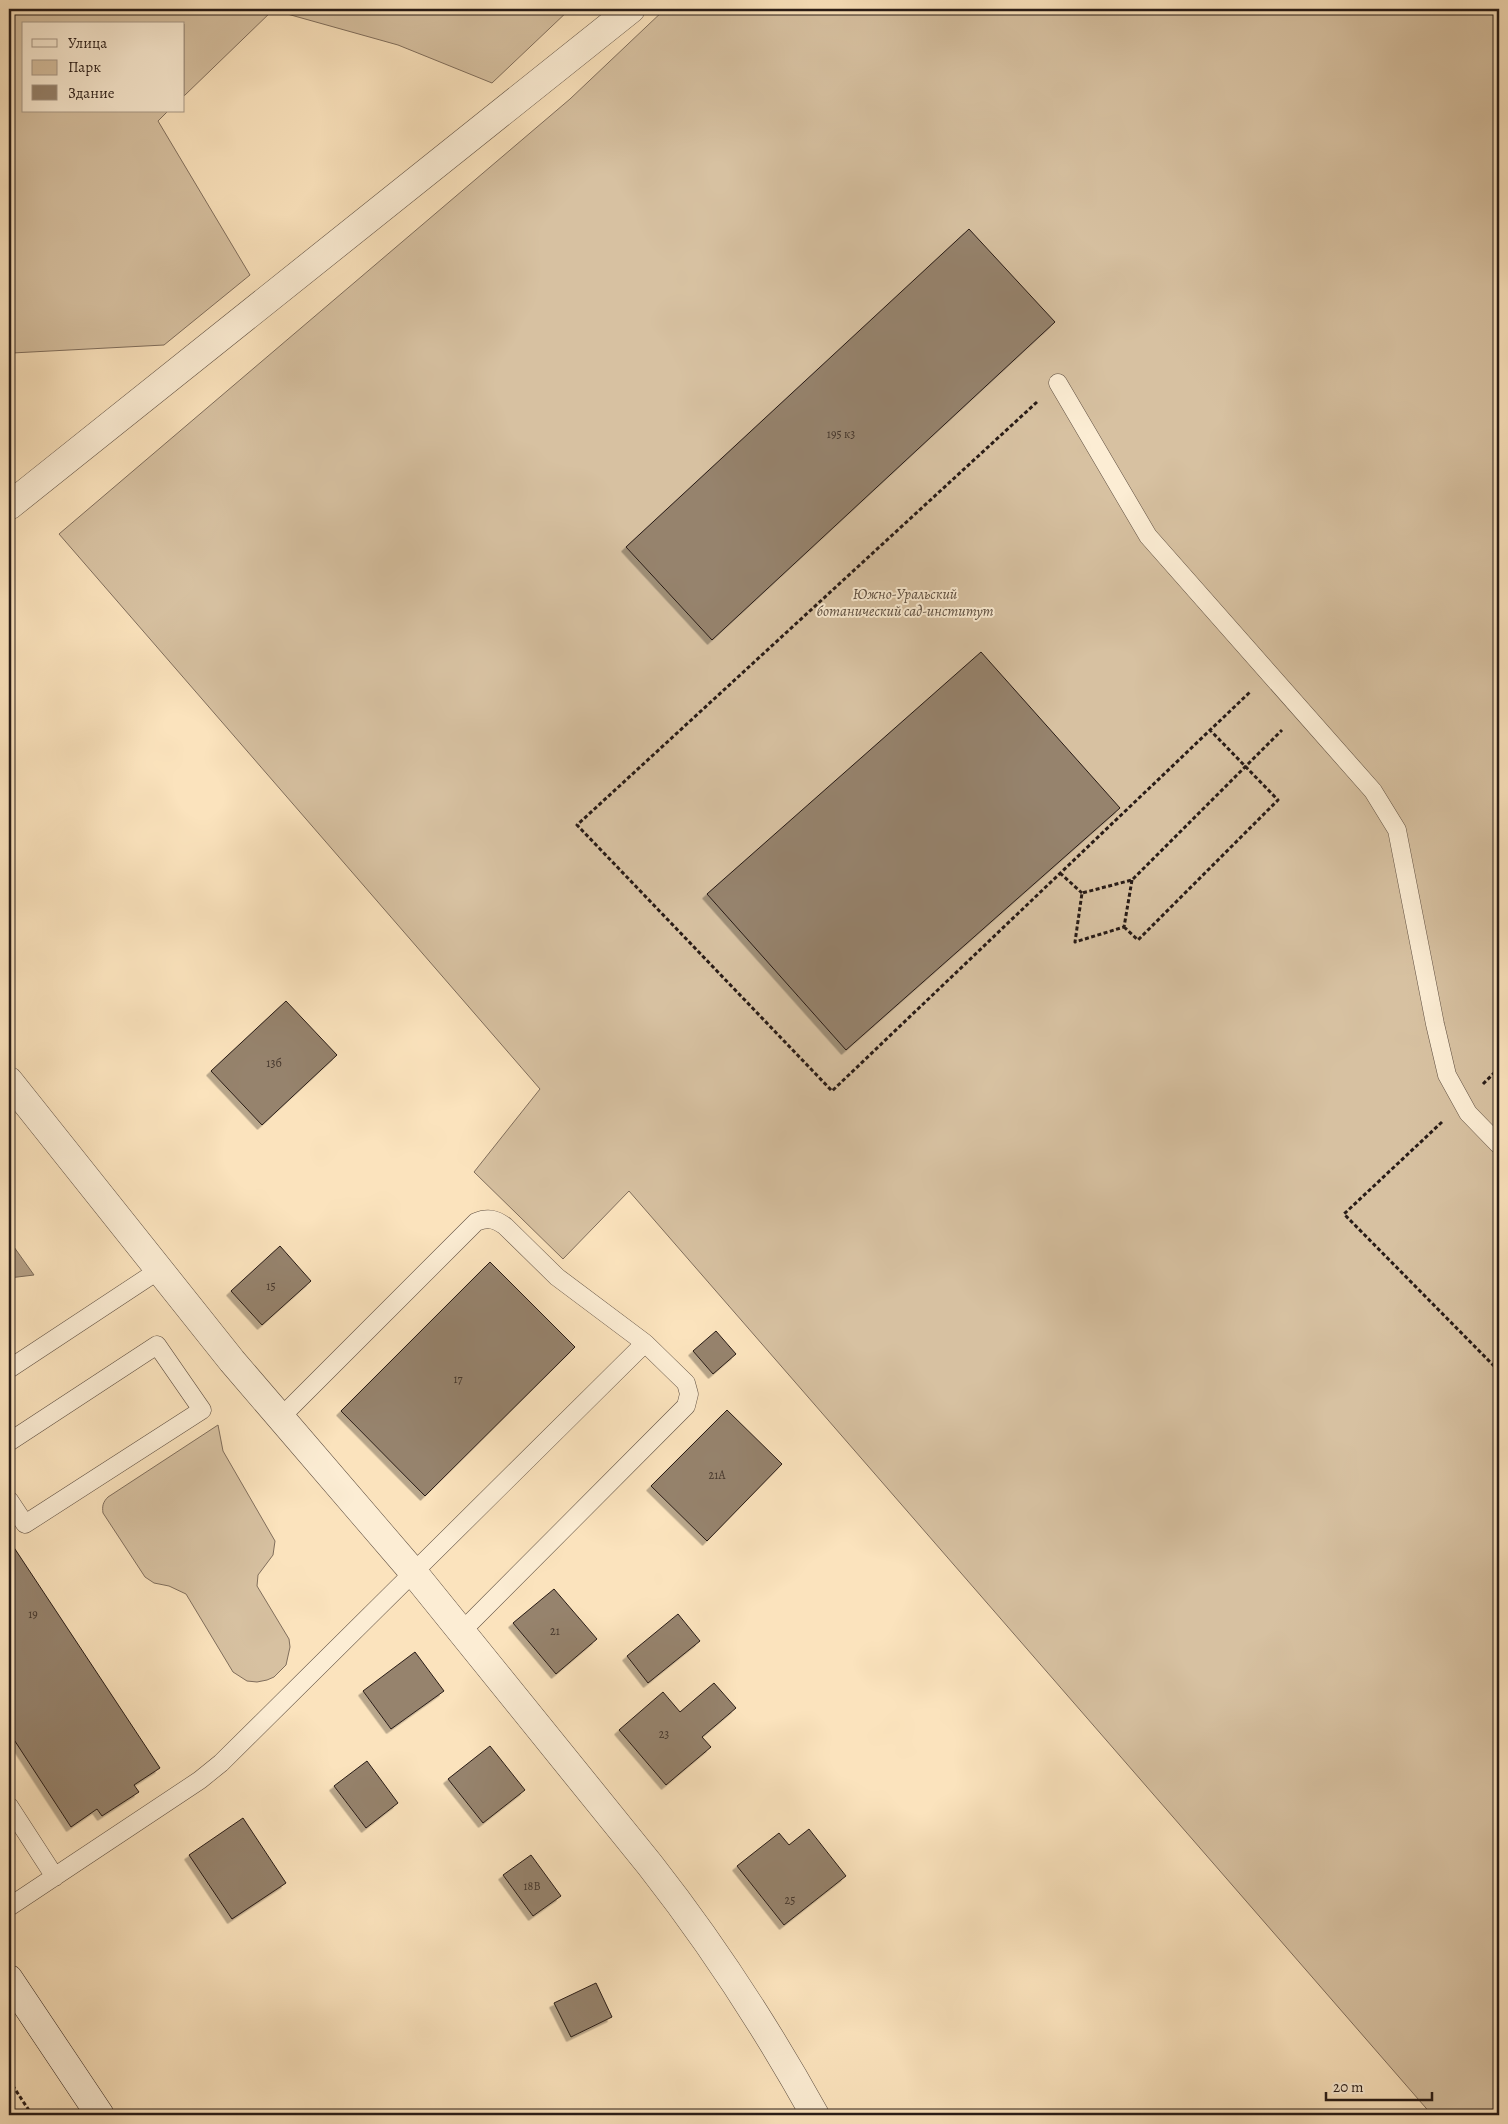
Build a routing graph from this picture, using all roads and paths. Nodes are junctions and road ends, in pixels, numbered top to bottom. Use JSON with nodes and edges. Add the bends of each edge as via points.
{"nodes":[{"id":1,"x":631,"y":9,"type":"edge"},
{"id":2,"x":1058,"y":383,"type":"joint"},
{"id":3,"x":9,"y":506,"type":"edge"},
{"id":4,"x":1269,"y":674,"type":"junction"},
{"id":5,"x":1302,"y":710,"type":"junction"},
{"id":6,"x":1210,"y":730,"type":"junction"},
{"id":7,"x":1246,"y":766,"type":"junction"},
{"id":8,"x":1060,"y":873,"type":"junction"},
{"id":9,"x":1132,"y":880,"type":"junction"},
{"id":10,"x":1082,"y":893,"type":"junction"},
{"id":11,"x":1124,"y":927,"type":"junction"},
{"id":12,"x":9,"y":1081,"type":"edge"},
{"id":13,"x":1463,"y":1103,"type":"junction"},
{"id":14,"x":1499,"y":1145,"type":"edge"},
{"id":15,"x":160,"y":1270,"type":"junction"},
{"id":16,"x":644,"y":1343,"type":"junction"},
{"id":17,"x":9,"y":1369,"type":"edge"},
{"id":18,"x":1499,"y":1370,"type":"edge"},
{"id":19,"x":281,"y":1417,"type":"junction"},
{"id":20,"x":9,"y":1442,"type":"edge"},
{"id":21,"x":9,"y":1500,"type":"edge"},
{"id":22,"x":414,"y":1573,"type":"junction"},
{"id":23,"x":460,"y":1632,"type":"junction"},
{"id":24,"x":9,"y":1806,"type":"edge"},
{"id":25,"x":55,"y":1877,"type":"junction"},
{"id":26,"x":9,"y":1907,"type":"edge"},
{"id":27,"x":9,"y":1979,"type":"edge"},
{"id":28,"x":9,"y":2080,"type":"edge"},
{"id":29,"x":32,"y":2115,"type":"edge"},
{"id":30,"x":100,"y":2115,"type":"edge"},
{"id":31,"x":815,"y":2115,"type":"edge"}],
"edges":[{"from":1,"to":3,"type":"street"},
{"from":2,"to":4,"type":"lane","via":[[1148,536]]},
{"from":2,"to":8,"type":"path","via":[[577,825],[832,1091]]},
{"from":4,"to":5,"type":"lane"},
{"from":4,"to":6,"type":"path"},
{"from":5,"to":7,"type":"path"},
{"from":5,"to":13,"type":"lane","via":[[1373,791],[1397,830],[1447,1075]]},
{"from":6,"to":7,"type":"path"},
{"from":6,"to":8,"type":"path"},
{"from":7,"to":9,"type":"path"},
{"from":7,"to":11,"type":"path","via":[[1278,800],[1138,940]]},
{"from":8,"to":10,"type":"path"},
{"from":9,"to":10,"type":"path"},
{"from":9,"to":11,"type":"path"},
{"from":10,"to":11,"type":"path","via":[[1075,942]]},
{"from":12,"to":15,"type":"street"},
{"from":13,"to":14,"type":"lane","via":[[1468,1113]]},
{"from":13,"to":18,"type":"path","via":[[1344,1214]]},
{"from":15,"to":17,"type":"lane"},
{"from":15,"to":19,"type":"street"},
{"from":16,"to":19,"type":"lane","via":[[557,1277],[504,1226],[496,1220],[483,1219],[476,1222]]},
{"from":16,"to":22,"type":"lane"},
{"from":16,"to":23,"type":"lane","via":[[686,1382],[689,1394],[686,1406]]},
{"from":19,"to":22,"type":"street"},
{"from":20,"to":21,"type":"lane","via":[[157,1345],[202,1410],[25,1524]]},
{"from":22,"to":23,"type":"street"},
{"from":22,"to":25,"type":"lane","via":[[221,1763]]},
{"from":23,"to":31,"type":"street","via":[[681,1905],[747,2000]]},
{"from":24,"to":25,"type":"lane"},
{"from":25,"to":26,"type":"lane"},
{"from":27,"to":30,"type":"street"},
{"from":28,"to":29,"type":"path"}]}
